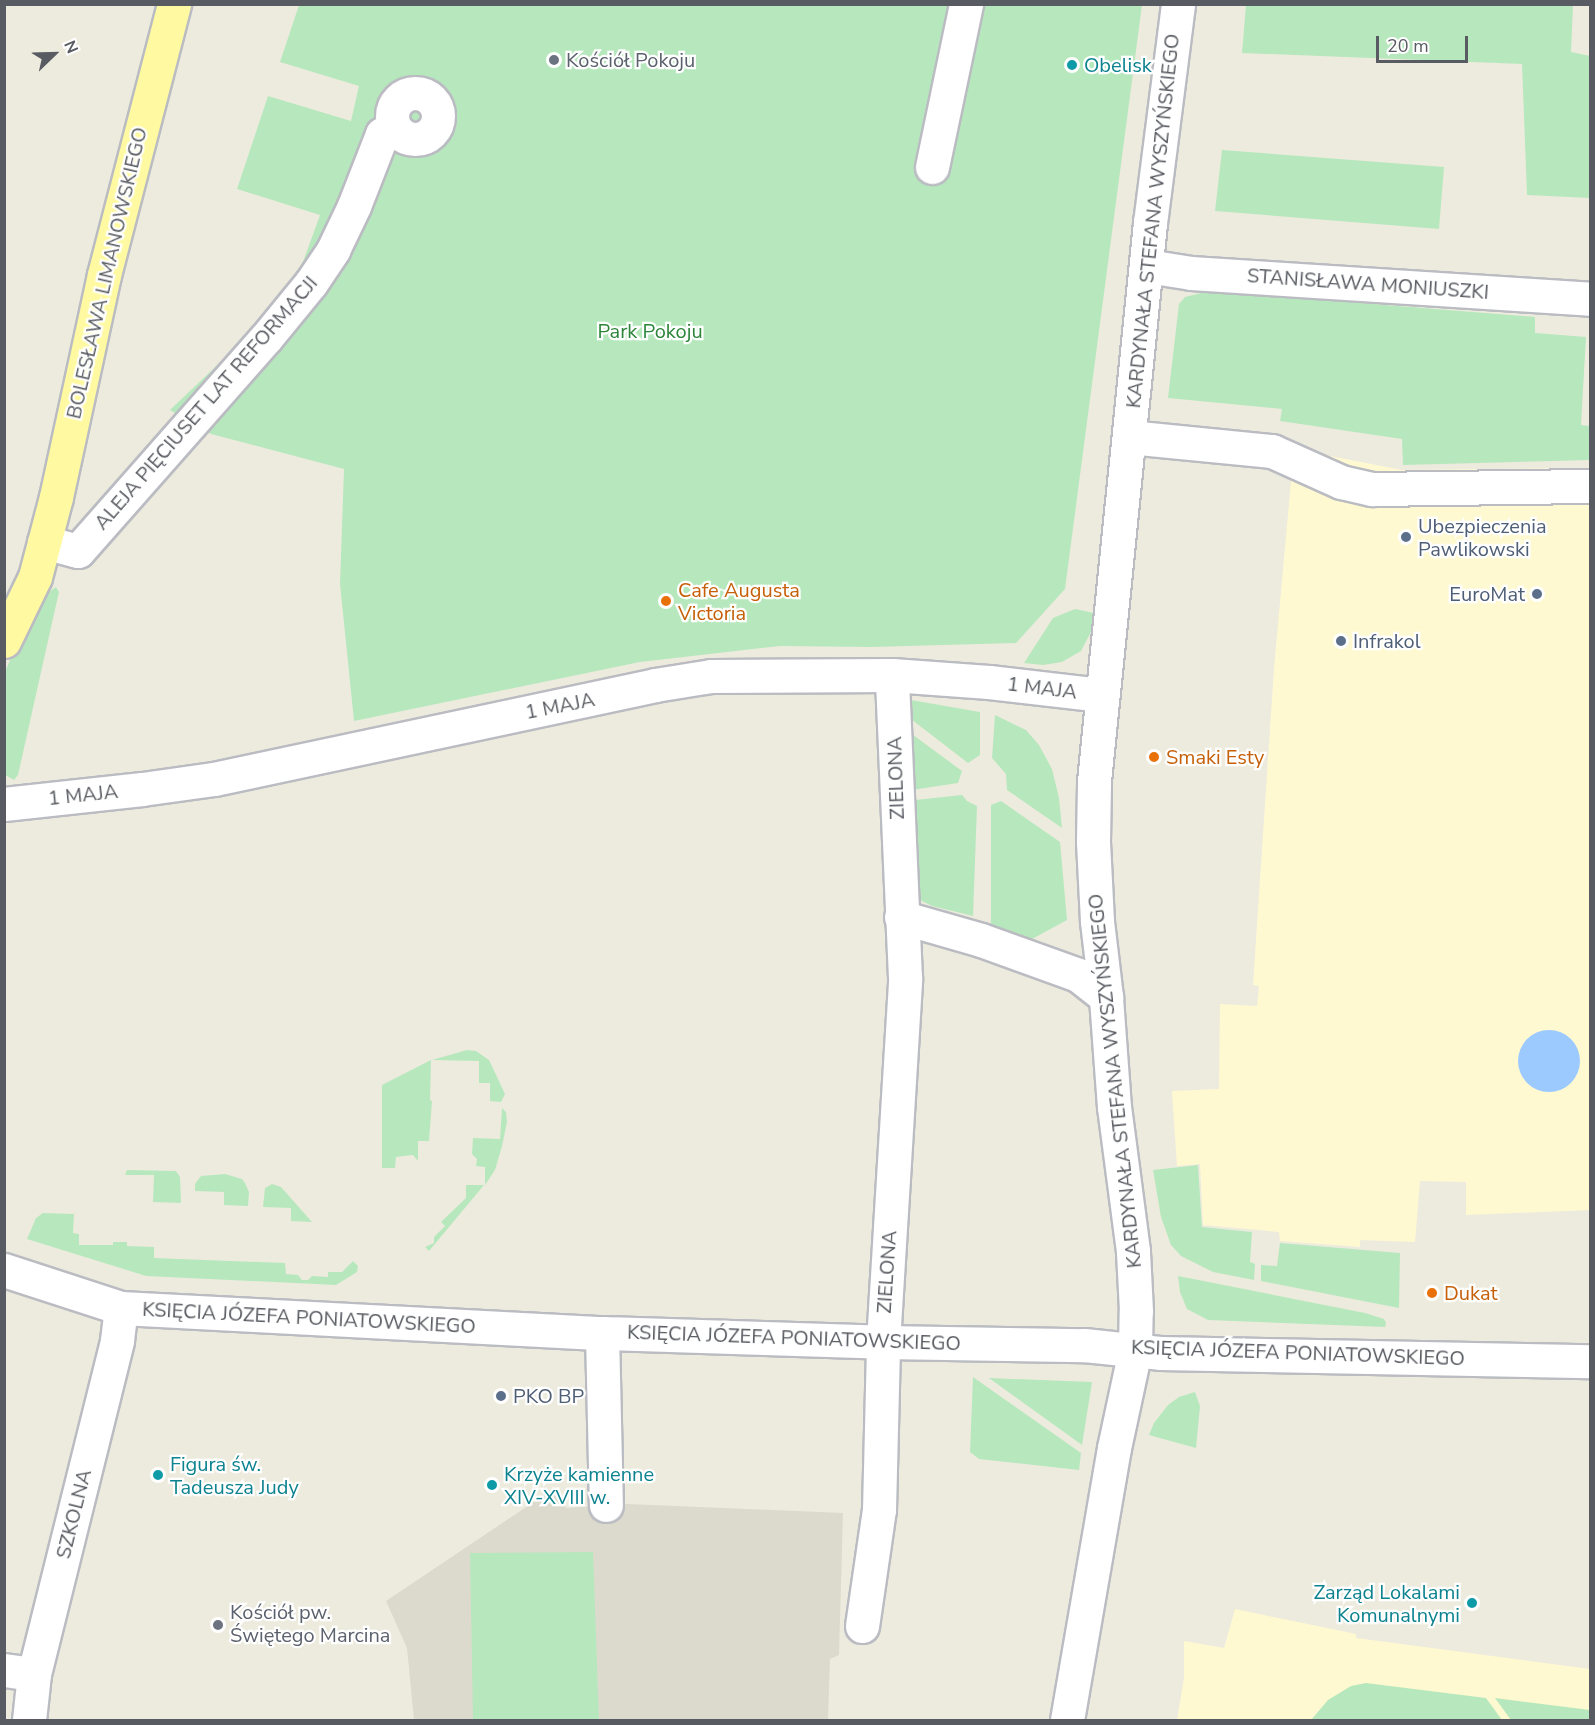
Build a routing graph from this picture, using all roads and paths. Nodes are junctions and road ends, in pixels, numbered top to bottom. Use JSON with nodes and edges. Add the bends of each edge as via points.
{"nodes":[{"id":1,"x":174,"y":4,"type":"edge"},
{"id":2,"x":966,"y":4,"type":"edge"},
{"id":3,"x":1178,"y":4,"type":"edge"},
{"id":4,"x":394,"y":127,"type":"dead end"},
{"id":5,"x":932,"y":167,"type":"dead end"},
{"id":6,"x":1147,"y":266,"type":"junction"},
{"id":7,"x":1590,"y":299,"type":"edge"},
{"id":8,"x":1129,"y":437,"type":"junction"},
{"id":9,"x":1590,"y":486,"type":"edge"},
{"id":10,"x":44,"y":542,"type":"junction"},
{"id":11,"x":4,"y":589,"type":"edge"},
{"id":12,"x":4,"y":641,"type":"edge"},
{"id":13,"x":892,"y":675,"type":"junction"},
{"id":14,"x":1102,"y":695,"type":"junction"},
{"id":15,"x":11,"y":799,"type":"edge"},
{"id":16,"x":901,"y":917,"type":"junction"},
{"id":17,"x":1106,"y":997,"type":"junction"},
{"id":18,"x":4,"y":1270,"type":"edge"},
{"id":19,"x":121,"y":1308,"type":"junction"},
{"id":20,"x":602,"y":1333,"type":"junction"},
{"id":21,"x":883,"y":1342,"type":"junction"},
{"id":22,"x":1135,"y":1350,"type":"junction"},
{"id":23,"x":1590,"y":1361,"type":"edge"},
{"id":24,"x":606,"y":1505,"type":"dead end"},
{"id":25,"x":862,"y":1626,"type":"dead end"},
{"id":26,"x":19,"y":1672,"type":"edge"},
{"id":27,"x":29,"y":1720,"type":"edge"},
{"id":28,"x":1067,"y":1720,"type":"edge"}],
"edges":[{"from":1,"to":10,"type":"main road","name":"BOLESŁAWA LIMANOWSKIEGO","via":[[104,275]]},
{"from":2,"to":5,"type":"street"},
{"from":3,"to":6,"type":"street","name":"KARDYNAŁA STEFANA WYSZYŃSKIEGO"},
{"from":4,"to":10,"type":"street","name":"ALEJA PIĘCIUSET LAT REFORMACJI","via":[[382,134],[350,215],[311,283],[78,551]]},
{"from":6,"to":7,"type":"street","name":"STANISŁAWA MONIUSZKI","via":[[1191,273]]},
{"from":6,"to":8,"type":"street","name":"KARDYNAŁA STEFANA WYSZYŃSKIEGO"},
{"from":8,"to":9,"type":"street","name":"KARDYNAŁA STEFANA WYSZYŃSKIEGO","via":[[1272,451],[1341,482],[1372,489]]},
{"from":8,"to":14,"type":"street","name":"KARDYNAŁA STEFANA WYSZYŃSKIEGO"},
{"from":10,"to":11,"type":"main road","via":[[20,575]]},
{"from":10,"to":12,"type":"main road","name":"BOLESŁAWA LIMANOWSKIEGO","via":[[34,577]]},
{"from":13,"to":14,"type":"street","name":"1 MAJA"},
{"from":13,"to":15,"type":"street","name":"1 MAJA","via":[[711,676],[214,778],[142,789]]},
{"from":13,"to":16,"type":"street","name":"ZIELONA"},
{"from":14,"to":17,"type":"street","name":"KARDYNAŁA STEFANA WYSZYŃSKIEGO","via":[[1093,841]]},
{"from":16,"to":17,"type":"street","via":[[981,940],[1078,975]]},
{"from":16,"to":21,"type":"street","name":"ZIELONA","via":[[905,978]]},
{"from":17,"to":22,"type":"street","name":"KARDYNAŁA STEFANA WYSZYŃSKIEGO","via":[[1114,1107],[1133,1251]]},
{"from":18,"to":19,"type":"street","name":"KSIĘCIA JÓZEFA PONIATOWSKIEGO"},
{"from":19,"to":20,"type":"street","name":"KSIĘCIA JÓZEFA PONIATOWSKIEGO"},
{"from":19,"to":26,"type":"street","name":"SZKOLNA","via":[[117,1340]]},
{"from":20,"to":21,"type":"street","name":"KSIĘCIA JÓZEFA PONIATOWSKIEGO"},
{"from":20,"to":24,"type":"street"},
{"from":21,"to":22,"type":"street","name":"KSIĘCIA JÓZEFA PONIATOWSKIEGO","via":[[1084,1345]]},
{"from":21,"to":25,"type":"street","name":"ZIELONA","via":[[879,1510]]},
{"from":22,"to":23,"type":"street","name":"KSIĘCIA JÓZEFA PONIATOWSKIEGO"},
{"from":22,"to":28,"type":"street","name":"KARDYNAŁA STEFANA WYSZYŃSKIEGO"},
{"from":26,"to":27,"type":"street","name":"SZKOLNA"}]}
